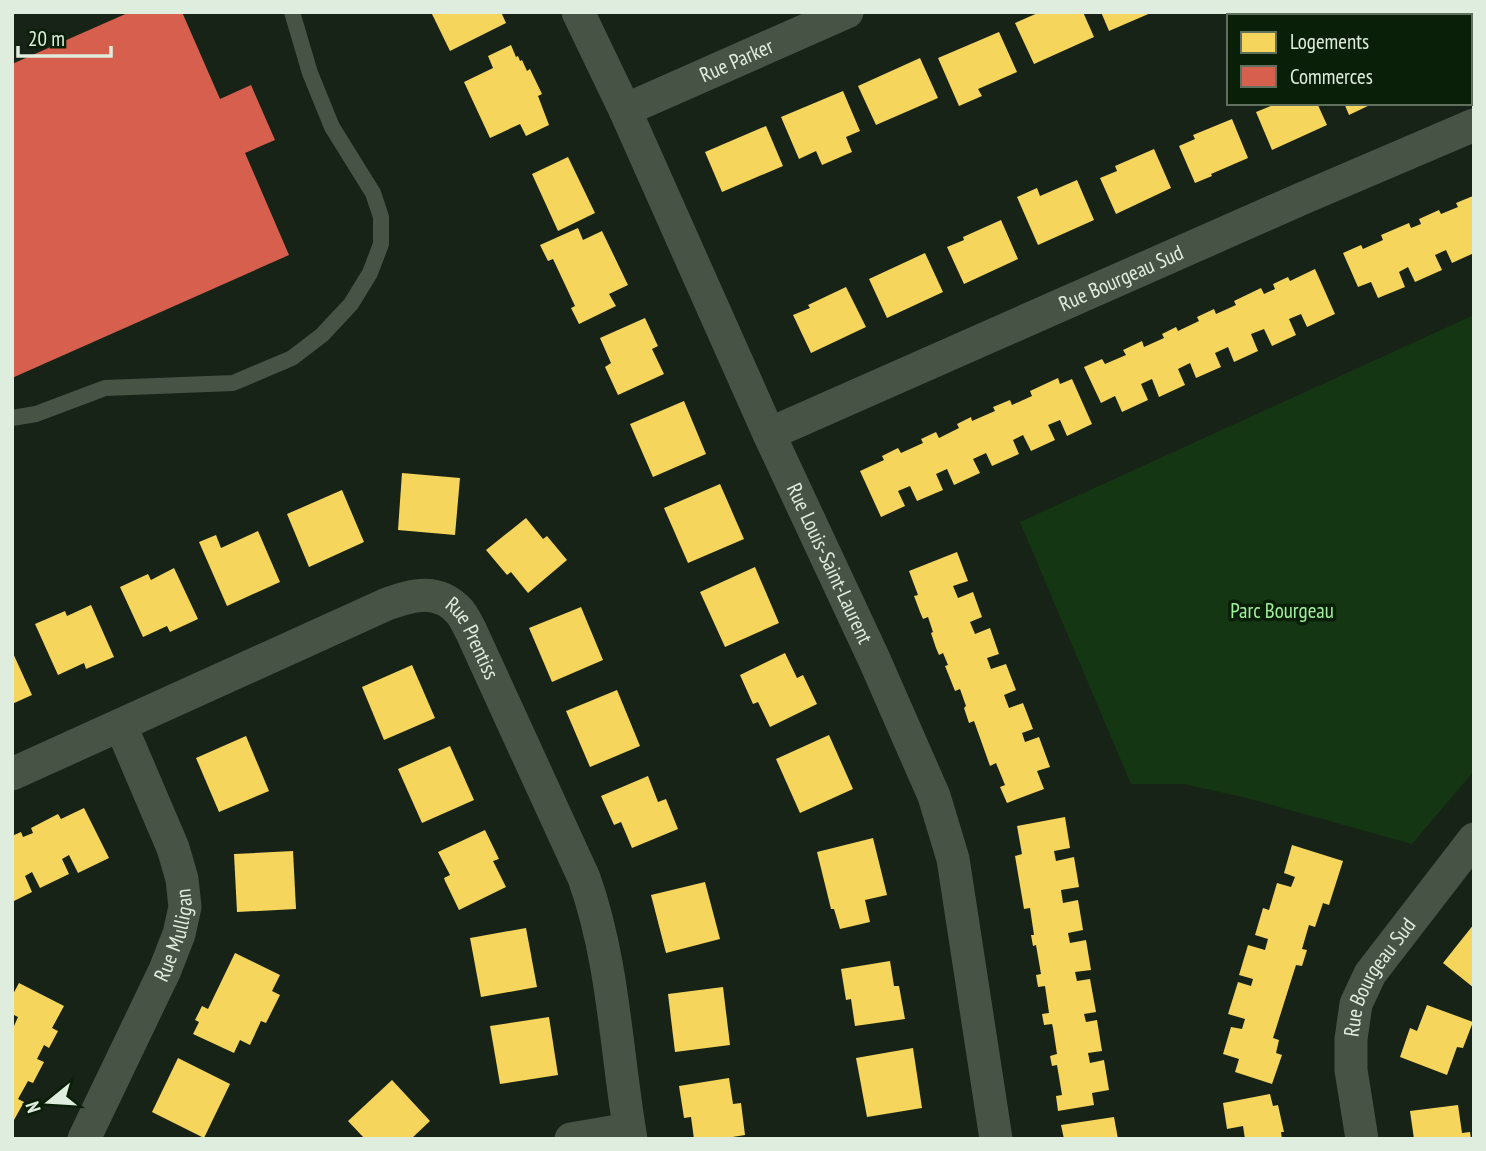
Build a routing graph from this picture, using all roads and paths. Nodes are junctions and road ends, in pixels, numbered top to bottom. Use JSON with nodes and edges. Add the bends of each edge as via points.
{"nodes":[{"id":1,"x":292,"y":12,"type":"edge"},
{"id":2,"x":578,"y":12,"type":"edge"},
{"id":3,"x":848,"y":12,"type":"edge"},
{"id":4,"x":625,"y":110,"type":"junction"},
{"id":5,"x":1474,"y":125,"type":"edge"},
{"id":6,"x":12,"y":418,"type":"edge"},
{"id":7,"x":769,"y":434,"type":"junction"},
{"id":8,"x":121,"y":726,"type":"junction"},
{"id":9,"x":12,"y":774,"type":"edge"},
{"id":10,"x":1474,"y":839,"type":"edge"},
{"id":11,"x":630,"y":1134,"type":"edge"},
{"id":12,"x":84,"y":1139,"type":"edge"},
{"id":13,"x":571,"y":1139,"type":"edge"},
{"id":14,"x":996,"y":1139,"type":"edge"},
{"id":15,"x":1362,"y":1139,"type":"edge"}],
"edges":[{"from":1,"to":6,"type":"lane","via":[[332,127],[373,193],[381,217],[381,244],[351,304],[292,358],[233,383],[105,388],[36,414]]},
{"from":2,"to":4,"type":"street","name":"Rue Louis-Saint-Laurent"},
{"from":3,"to":4,"type":"street","name":"Rue Parker"},
{"from":4,"to":7,"type":"street","name":"Rue Louis-Saint-Laurent"},
{"from":5,"to":7,"type":"street","name":"Rue Bourgeau Sud"},
{"from":7,"to":14,"type":"street","name":"Rue Louis-Saint-Laurent","via":[[879,671],[945,829]]},
{"from":8,"to":9,"type":"street","name":"Rue Prentiss"},
{"from":8,"to":11,"type":"street","name":"Rue Prentiss","via":[[387,604],[427,594],[444,599],[460,612],[471,631],[584,878],[603,944]]},
{"from":8,"to":12,"type":"street","name":"Rue Mulligan","via":[[173,848],[185,906],[165,970]]},
{"from":10,"to":15,"type":"street","name":"Rue Bourgeau Sud","via":[[1370,975],[1356,1004],[1351,1070]]},
{"from":11,"to":13,"type":"street","name":"Rue Prentiss"}]}
